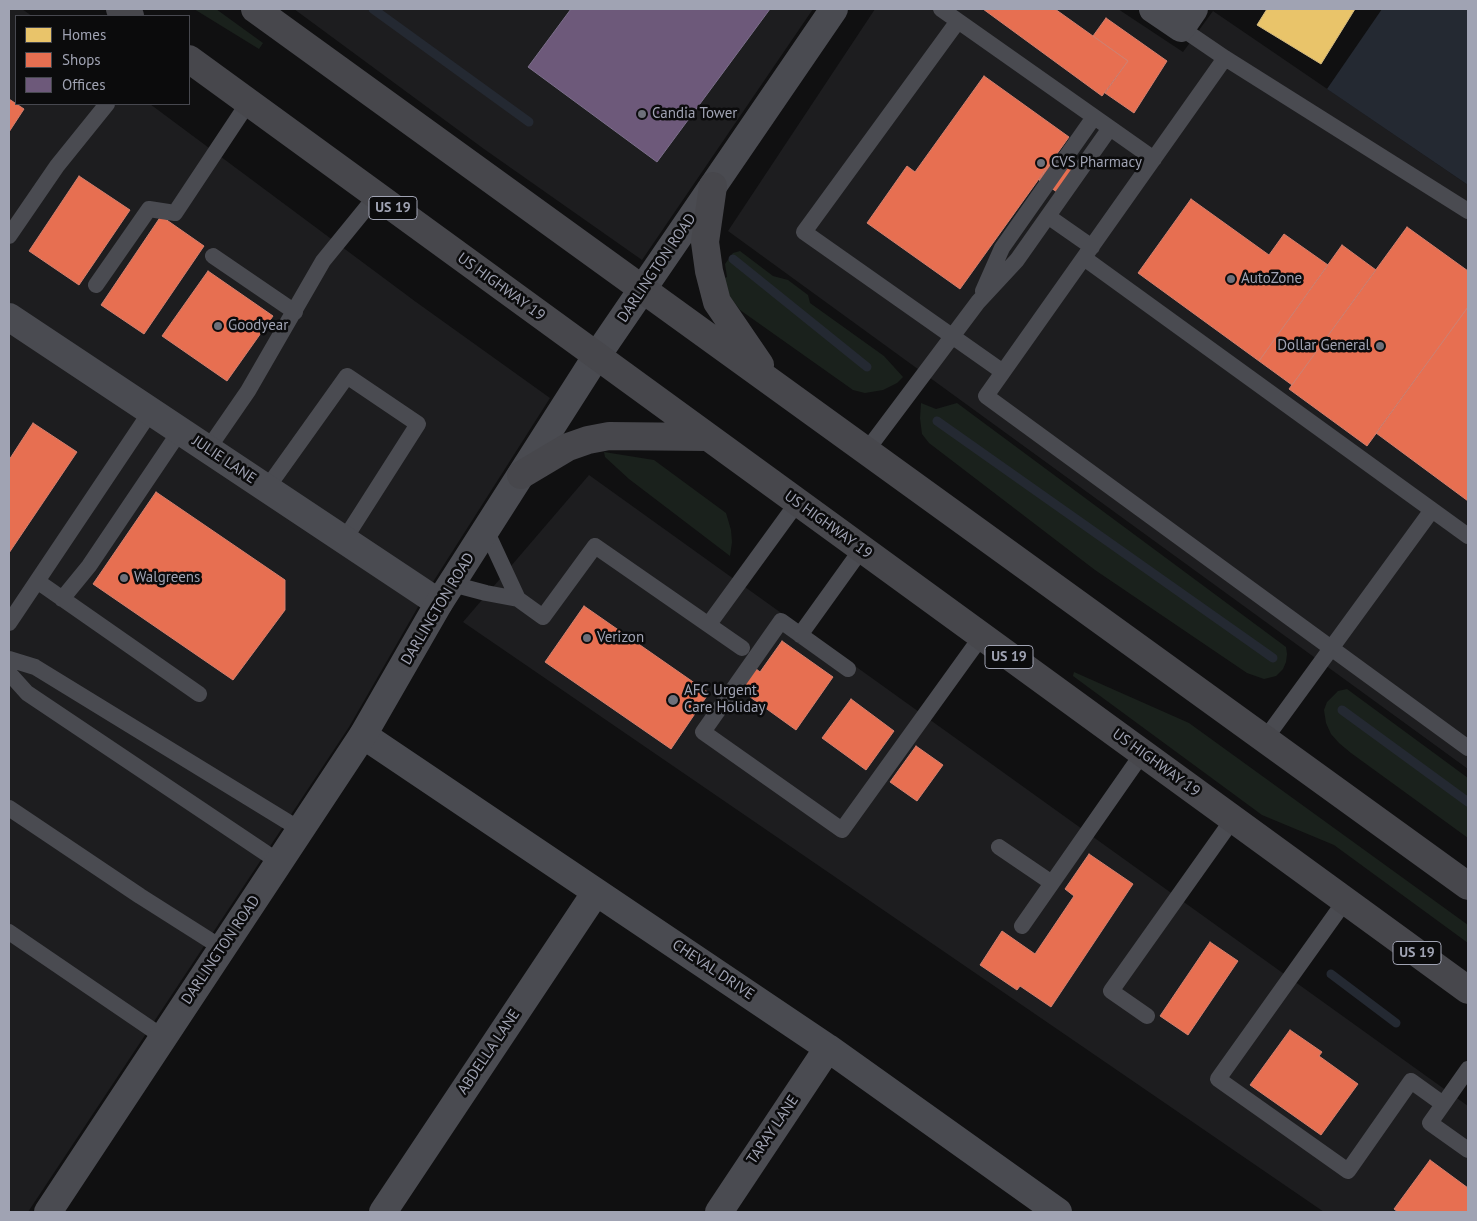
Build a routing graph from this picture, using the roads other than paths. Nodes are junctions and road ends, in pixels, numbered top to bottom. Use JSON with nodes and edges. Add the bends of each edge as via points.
{"nodes":[{"id":1,"x":255,"y":9,"type":"edge"},
{"id":2,"x":834,"y":9,"type":"edge"},
{"id":3,"x":941,"y":9,"type":"edge"},
{"id":4,"x":1153,"y":9,"type":"edge"},
{"id":5,"x":1187,"y":18,"type":"edge"},
{"id":6,"x":958,"y":21,"type":"junction"},
{"id":7,"x":1225,"y":58,"type":"junction"},
{"id":8,"x":190,"y":61,"type":"edge"},
{"id":9,"x":248,"y":103,"type":"junction"},
{"id":10,"x":106,"y":105,"type":"edge"},
{"id":11,"x":1094,"y":117,"type":"junction"},
{"id":12,"x":1110,"y":128,"type":"junction"},
{"id":13,"x":1154,"y":159,"type":"junction"},
{"id":14,"x":713,"y":186,"type":"junction"},
{"id":15,"x":376,"y":196,"type":"junction"},
{"id":16,"x":1468,"y":211,"type":"edge"},
{"id":17,"x":1049,"y":217,"type":"junction"},
{"id":18,"x":9,"y":236,"type":"edge"},
{"id":19,"x":1088,"y":252,"type":"junction"},
{"id":20,"x":213,"y":256,"type":"dead end"},
{"id":21,"x":96,"y":285,"type":"dead end"},
{"id":22,"x":643,"y":288,"type":"junction"},
{"id":23,"x":978,"y":302,"type":"junction"},
{"id":24,"x":295,"y":312,"type":"junction"},
{"id":25,"x":9,"y":317,"type":"edge"},
{"id":26,"x":952,"y":336,"type":"junction"},
{"id":27,"x":596,"y":357,"type":"junction"},
{"id":28,"x":1003,"y":372,"type":"junction"},
{"id":29,"x":769,"y":379,"type":"junction"},
{"id":30,"x":151,"y":411,"type":"junction"},
{"id":31,"x":180,"y":431,"type":"junction"},
{"id":32,"x":708,"y":437,"type":"junction"},
{"id":33,"x":208,"y":449,"type":"junction"},
{"id":34,"x":867,"y":450,"type":"junction"},
{"id":35,"x":521,"y":475,"type":"junction"},
{"id":36,"x":267,"y":488,"type":"junction"},
{"id":37,"x":797,"y":503,"type":"junction"},
{"id":38,"x":1432,"y":510,"type":"junction"},
{"id":39,"x":486,"y":530,"type":"junction"},
{"id":40,"x":1468,"y":536,"type":"edge"},
{"id":41,"x":344,"y":540,"type":"junction"},
{"id":42,"x":861,"y":550,"type":"junction"},
{"id":43,"x":37,"y":581,"type":"junction"},
{"id":44,"x":446,"y":593,"type":"junction"},
{"id":45,"x":62,"y":599,"type":"junction"},
{"id":46,"x":518,"y":599,"type":"junction"},
{"id":47,"x":9,"y":623,"type":"edge"},
{"id":48,"x":709,"y":624,"type":"junction"},
{"id":49,"x":800,"y":634,"type":"junction"},
{"id":50,"x":981,"y":637,"type":"junction"},
{"id":51,"x":742,"y":648,"type":"dead end"},
{"id":52,"x":1331,"y":648,"type":"junction"},
{"id":53,"x":9,"y":658,"type":"edge"},
{"id":54,"x":848,"y":669,"type":"dead end"},
{"id":55,"x":9,"y":673,"type":"edge"},
{"id":56,"x":199,"y":694,"type":"dead end"},
{"id":57,"x":363,"y":735,"type":"junction"},
{"id":58,"x":1265,"y":739,"type":"junction"},
{"id":59,"x":1468,"y":748,"type":"edge"},
{"id":60,"x":1142,"y":754,"type":"junction"},
{"id":61,"x":9,"y":808,"type":"edge"},
{"id":62,"x":1233,"y":820,"type":"junction"},
{"id":63,"x":301,"y":830,"type":"junction"},
{"id":64,"x":999,"y":847,"type":"dead end"},
{"id":65,"x":279,"y":862,"type":"junction"},
{"id":66,"x":1052,"y":883,"type":"junction"},
{"id":67,"x":1468,"y":886,"type":"edge"},
{"id":68,"x":596,"y":892,"type":"junction"},
{"id":69,"x":1345,"y":901,"type":"junction"},
{"id":70,"x":1022,"y":926,"type":"dead end"},
{"id":71,"x":9,"y":932,"type":"edge"},
{"id":72,"x":222,"y":948,"type":"junction"},
{"id":73,"x":1468,"y":990,"type":"edge"},
{"id":74,"x":1148,"y":1016,"type":"dead end"},
{"id":75,"x":163,"y":1037,"type":"junction"},
{"id":76,"x":828,"y":1048,"type":"junction"},
{"id":77,"x":1468,"y":1069,"type":"edge"},
{"id":78,"x":1444,"y":1104,"type":"junction"},
{"id":79,"x":1468,"y":1150,"type":"edge"},
{"id":80,"x":48,"y":1212,"type":"edge"},
{"id":81,"x":383,"y":1212,"type":"edge"},
{"id":82,"x":718,"y":1212,"type":"edge"},
{"id":83,"x":1058,"y":1212,"type":"edge"}],
"edges":[{"from":1,"to":22,"type":"highway"},
{"from":2,"to":14,"type":"street","name":"DARLINGTON ROAD"},
{"from":3,"to":6,"type":"lane"},
{"from":4,"to":5,"type":"street"},
{"from":5,"to":7,"type":"lane"},
{"from":6,"to":11,"type":"lane"},
{"from":6,"to":26,"type":"lane","via":[[804,232]]},
{"from":7,"to":13,"type":"lane"},
{"from":7,"to":16,"type":"lane"},
{"from":8,"to":9,"type":"highway","name":"US HIGHWAY 19","number":"US 19"},
{"from":9,"to":15,"type":"highway","name":"US HIGHWAY 19","number":"US 19"},
{"from":9,"to":21,"type":"lane","via":[[175,213],[149,209]]},
{"from":10,"to":18,"type":"lane","via":[[57,166]]},
{"from":11,"to":12,"type":"lane"},
{"from":11,"to":23,"type":"lane","via":[[1002,248]]},
{"from":12,"to":13,"type":"lane"},
{"from":12,"to":17,"type":"lane"},
{"from":13,"to":19,"type":"lane"},
{"from":14,"to":22,"type":"street","name":"DARLINGTON ROAD"},
{"from":14,"to":29,"type":"highway","via":[[705,242],[708,271],[717,302]]},
{"from":15,"to":24,"type":"lane","via":[[323,261]]},
{"from":15,"to":27,"type":"highway","name":"US HIGHWAY 19","number":"US 19"},
{"from":17,"to":19,"type":"lane"},
{"from":17,"to":23,"type":"lane","via":[[1017,260]]},
{"from":19,"to":28,"type":"lane"},
{"from":19,"to":38,"type":"lane"},
{"from":20,"to":24,"type":"lane"},
{"from":22,"to":27,"type":"street","name":"DARLINGTON ROAD"},
{"from":22,"to":29,"type":"highway"},
{"from":23,"to":26,"type":"lane"},
{"from":24,"to":33,"type":"lane","via":[[248,391]]},
{"from":25,"to":30,"type":"street","name":"JULIE LANE"},
{"from":26,"to":28,"type":"lane"},
{"from":26,"to":34,"type":"lane"},
{"from":27,"to":32,"type":"highway","name":"US HIGHWAY 19","number":"US 19"},
{"from":27,"to":35,"type":"street","name":"DARLINGTON ROAD"},
{"from":28,"to":52,"type":"lane","via":[[986,396]]},
{"from":29,"to":34,"type":"highway"},
{"from":30,"to":31,"type":"street","name":"JULIE LANE"},
{"from":30,"to":43,"type":"lane"},
{"from":31,"to":33,"type":"street","name":"JULIE LANE"},
{"from":31,"to":45,"type":"lane"},
{"from":32,"to":35,"type":"highway","via":[[609,436],[588,440],[568,447]]},
{"from":32,"to":37,"type":"highway","name":"US HIGHWAY 19","number":"US 19"},
{"from":33,"to":36,"type":"street","name":"JULIE LANE"},
{"from":34,"to":58,"type":"highway"},
{"from":35,"to":39,"type":"street","name":"DARLINGTON ROAD"},
{"from":36,"to":41,"type":"street","name":"JULIE LANE"},
{"from":36,"to":41,"type":"lane","via":[[347,376],[418,424]]},
{"from":37,"to":42,"type":"highway","name":"US HIGHWAY 19","number":"US 19"},
{"from":37,"to":48,"type":"lane"},
{"from":38,"to":40,"type":"lane"},
{"from":38,"to":52,"type":"lane"},
{"from":39,"to":44,"type":"street","name":"DARLINGTON ROAD"},
{"from":39,"to":46,"type":"lane"},
{"from":41,"to":44,"type":"street","name":"JULIE LANE"},
{"from":42,"to":49,"type":"lane"},
{"from":42,"to":50,"type":"highway","name":"US HIGHWAY 19","number":"US 19"},
{"from":43,"to":45,"type":"lane"},
{"from":43,"to":47,"type":"lane"},
{"from":44,"to":46,"type":"lane","via":[[486,593]]},
{"from":44,"to":57,"type":"street","name":"DARLINGTON ROAD"},
{"from":45,"to":56,"type":"lane"},
{"from":46,"to":48,"type":"lane","via":[[543,617],[595,546]]},
{"from":48,"to":51,"type":"lane"},
{"from":49,"to":50,"type":"lane","via":[[780,621],[702,732],[842,830]]},
{"from":49,"to":54,"type":"lane"},
{"from":50,"to":60,"type":"highway","name":"US HIGHWAY 19","number":"US 19"},
{"from":52,"to":58,"type":"lane"},
{"from":52,"to":59,"type":"lane"},
{"from":53,"to":63,"type":"lane","via":[[35,667]]},
{"from":55,"to":65,"type":"lane","via":[[27,693]]},
{"from":57,"to":63,"type":"street","name":"DARLINGTON ROAD"},
{"from":57,"to":68,"type":"street","name":"CHEVAL DRIVE"},
{"from":58,"to":67,"type":"highway"},
{"from":60,"to":62,"type":"highway","name":"US HIGHWAY 19","number":"US 19"},
{"from":60,"to":66,"type":"lane"},
{"from":61,"to":72,"type":"lane"},
{"from":62,"to":69,"type":"highway","name":"US HIGHWAY 19","number":"US 19"},
{"from":62,"to":74,"type":"lane","via":[[1111,991]]},
{"from":63,"to":65,"type":"street","name":"DARLINGTON ROAD"},
{"from":64,"to":66,"type":"lane"},
{"from":65,"to":72,"type":"street","name":"DARLINGTON ROAD"},
{"from":66,"to":70,"type":"lane"},
{"from":68,"to":76,"type":"street","name":"CHEVAL DRIVE"},
{"from":68,"to":81,"type":"street","name":"ABDELLA LANE"},
{"from":69,"to":73,"type":"highway","name":"US HIGHWAY 19","number":"US 19"},
{"from":69,"to":78,"type":"lane","via":[[1218,1079],[1348,1171],[1412,1081]]},
{"from":71,"to":75,"type":"lane"},
{"from":72,"to":75,"type":"street","name":"DARLINGTON ROAD"},
{"from":75,"to":80,"type":"street","name":"DARLINGTON ROAD"},
{"from":76,"to":82,"type":"street","name":"TARAY LANE"},
{"from":76,"to":83,"type":"street","name":"CHEVAL DRIVE"},
{"from":77,"to":78,"type":"lane"},
{"from":78,"to":79,"type":"lane","via":[[1430,1123]]}]}
